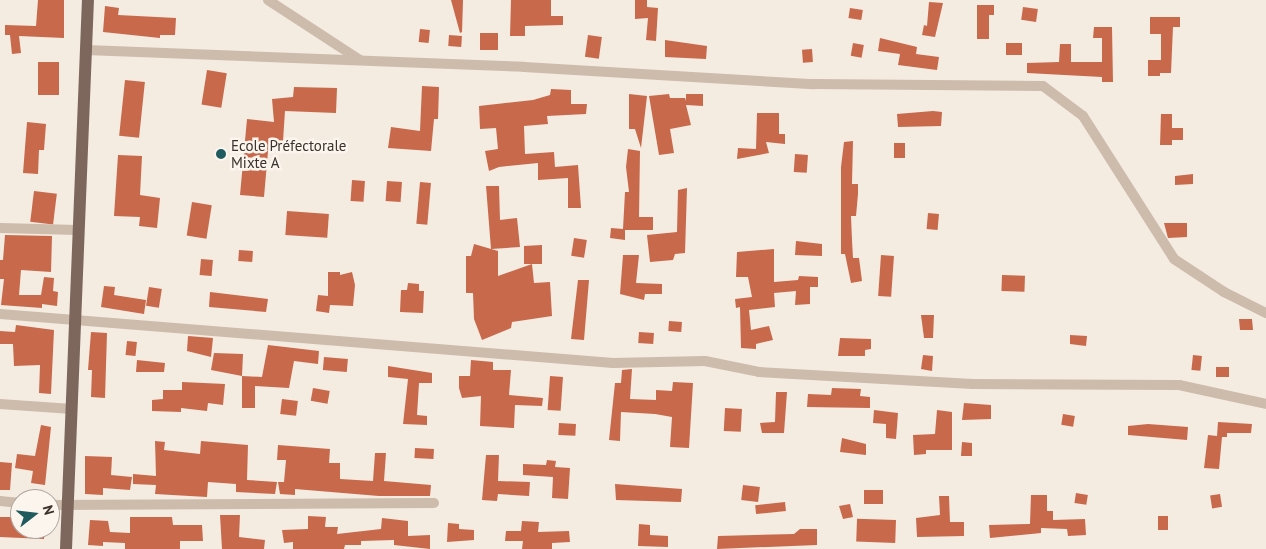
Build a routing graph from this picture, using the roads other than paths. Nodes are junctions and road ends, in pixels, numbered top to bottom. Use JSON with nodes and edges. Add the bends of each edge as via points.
{"nodes":[{"id":1,"x":88,"y":0,"type":"edge"},
{"id":2,"x":268,"y":0,"type":"edge"},
{"id":3,"x":86,"y":50,"type":"junction"},
{"id":4,"x":361,"y":60,"type":"junction"},
{"id":5,"x":0,"y":228,"type":"edge"},
{"id":6,"x":78,"y":230,"type":"junction"},
{"id":7,"x":1266,"y":313,"type":"edge"},
{"id":8,"x":0,"y":314,"type":"edge"},
{"id":9,"x":77,"y":320,"type":"junction"},
{"id":10,"x":0,"y":404,"type":"edge"},
{"id":11,"x":1266,"y":404,"type":"edge"},
{"id":12,"x":72,"y":408,"type":"junction"},
{"id":13,"x":434,"y":503,"type":"dead end"},
{"id":14,"x":60,"y":505,"type":"edge"},
{"id":15,"x":67,"y":506,"type":"junction"},
{"id":16,"x":66,"y":549,"type":"edge"}],
"edges":[{"from":1,"to":3,"type":"main road"},
{"from":2,"to":4,"type":"street"},
{"from":3,"to":4,"type":"street"},
{"from":3,"to":6,"type":"main road"},
{"from":4,"to":7,"type":"street","via":[[814,84],[1043,86],[1083,116],[1174,259],[1224,292]]},
{"from":5,"to":6,"type":"street"},
{"from":6,"to":9,"type":"main road"},
{"from":8,"to":9,"type":"street"},
{"from":9,"to":11,"type":"street","via":[[613,362],[705,361],[759,372],[973,384],[1179,385]]},
{"from":9,"to":12,"type":"main road"},
{"from":10,"to":12,"type":"street"},
{"from":12,"to":15,"type":"main road"},
{"from":13,"to":15,"type":"street"},
{"from":14,"to":15,"type":"street"},
{"from":15,"to":16,"type":"main road"}]}
